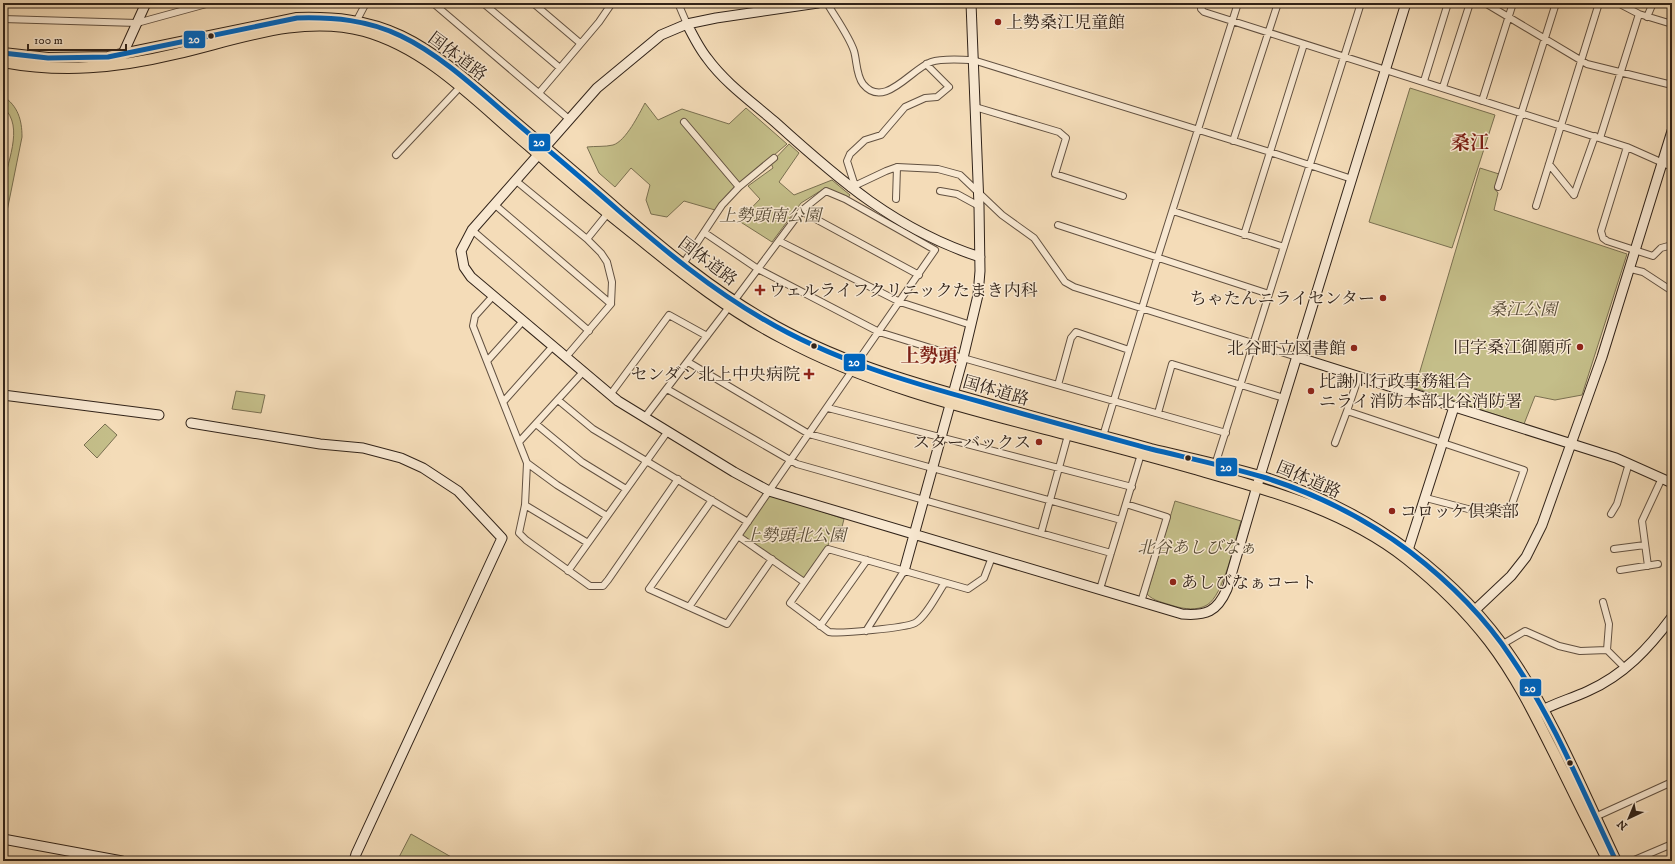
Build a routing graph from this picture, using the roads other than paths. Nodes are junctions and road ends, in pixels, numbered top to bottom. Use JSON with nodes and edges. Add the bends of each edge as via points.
{"nodes":[{"id":1,"x":146,"y":3,"type":"edge"},
{"id":2,"x":210,"y":3,"type":"edge"},
{"id":3,"x":366,"y":3,"type":"edge"},
{"id":4,"x":433,"y":3,"type":"edge"},
{"id":5,"x":483,"y":3,"type":"edge"},
{"id":6,"x":533,"y":3,"type":"edge"},
{"id":7,"x":612,"y":3,"type":"edge"},
{"id":8,"x":678,"y":3,"type":"edge"},
{"id":9,"x":818,"y":3,"type":"edge"},
{"id":10,"x":827,"y":3,"type":"edge"},
{"id":11,"x":971,"y":3,"type":"edge"},
{"id":12,"x":1201,"y":3,"type":"edge"},
{"id":13,"x":1238,"y":3,"type":"edge"},
{"id":14,"x":1278,"y":3,"type":"edge"},
{"id":15,"x":1361,"y":3,"type":"edge"},
{"id":16,"x":1406,"y":3,"type":"edge"},
{"id":17,"x":1448,"y":3,"type":"edge"},
{"id":18,"x":1470,"y":3,"type":"edge"},
{"id":19,"x":1485,"y":3,"type":"edge"},
{"id":20,"x":1513,"y":3,"type":"edge"},
{"id":21,"x":1556,"y":3,"type":"edge"},
{"id":22,"x":1598,"y":3,"type":"edge"},
{"id":23,"x":1618,"y":3,"type":"edge"},
{"id":24,"x":1653,"y":3,"type":"edge"},
{"id":25,"x":199,"y":4,"type":"edge"},
{"id":26,"x":1638,"y":14,"type":"junction"},
{"id":27,"x":1509,"y":17,"type":"junction"},
{"id":28,"x":1647,"y":17,"type":"junction"},
{"id":29,"x":3,"y":19,"type":"edge"},
{"id":30,"x":357,"y":20,"type":"junction"},
{"id":31,"x":1232,"y":22,"type":"junction"},
{"id":32,"x":137,"y":23,"type":"junction"},
{"id":33,"x":686,"y":24,"type":"junction"},
{"id":34,"x":1672,"y":24,"type":"edge"},
{"id":35,"x":1268,"y":33,"type":"junction"},
{"id":36,"x":1544,"y":39,"type":"junction"},
{"id":37,"x":580,"y":43,"type":"junction"},
{"id":38,"x":1304,"y":44,"type":"junction"},
{"id":39,"x":3,"y":53,"type":"edge"},
{"id":40,"x":122,"y":55,"type":"junction"},
{"id":41,"x":1344,"y":56,"type":"junction"},
{"id":42,"x":973,"y":60,"type":"junction"},
{"id":43,"x":1581,"y":61,"type":"junction"},
{"id":44,"x":3,"y":62,"type":"edge"},
{"id":45,"x":926,"y":64,"type":"junction"},
{"id":46,"x":118,"y":66,"type":"junction"},
{"id":47,"x":560,"y":68,"type":"junction"},
{"id":48,"x":1386,"y":70,"type":"junction"},
{"id":49,"x":1620,"y":73,"type":"junction"},
{"id":50,"x":1424,"y":81,"type":"junction"},
{"id":51,"x":1672,"y":84,"type":"edge"},
{"id":52,"x":460,"y":87,"type":"junction"},
{"id":53,"x":1443,"y":88,"type":"junction"},
{"id":54,"x":539,"y":93,"type":"junction"},
{"id":55,"x":1482,"y":101,"type":"junction"},
{"id":56,"x":975,"y":107,"type":"junction"},
{"id":57,"x":1521,"y":113,"type":"junction"},
{"id":58,"x":569,"y":119,"type":"junction"},
{"id":59,"x":684,"y":122,"type":"dead end"},
{"id":60,"x":1561,"y":125,"type":"junction"},
{"id":61,"x":1198,"y":130,"type":"junction"},
{"id":62,"x":1672,"y":131,"type":"edge"},
{"id":63,"x":1597,"y":137,"type":"junction"},
{"id":64,"x":1233,"y":141,"type":"junction"},
{"id":65,"x":1627,"y":147,"type":"junction"},
{"id":66,"x":541,"y":150,"type":"junction"},
{"id":67,"x":1270,"y":152,"type":"junction"},
{"id":68,"x":396,"y":155,"type":"dead end"},
{"id":69,"x":774,"y":158,"type":"dead end"},
{"id":70,"x":1663,"y":163,"type":"junction"},
{"id":71,"x":1549,"y":164,"type":"junction"},
{"id":72,"x":1309,"y":165,"type":"junction"},
{"id":73,"x":897,"y":167,"type":"junction"},
{"id":74,"x":1672,"y":167,"type":"edge"},
{"id":75,"x":1352,"y":179,"type":"junction"},
{"id":76,"x":515,"y":180,"type":"junction"},
{"id":77,"x":739,"y":187,"type":"junction"},
{"id":78,"x":853,"y":187,"type":"junction"},
{"id":79,"x":1498,"y":187,"type":"dead end"},
{"id":80,"x":940,"y":191,"type":"dead end"},
{"id":81,"x":979,"y":193,"type":"junction"},
{"id":82,"x":1123,"y":196,"type":"dead end"},
{"id":83,"x":896,"y":199,"type":"dead end"},
{"id":84,"x":494,"y":204,"type":"junction"},
{"id":85,"x":979,"y":206,"type":"junction"},
{"id":86,"x":1536,"y":206,"type":"dead end"},
{"id":87,"x":801,"y":211,"type":"junction"},
{"id":88,"x":1173,"y":211,"type":"junction"},
{"id":89,"x":608,"y":214,"type":"junction"},
{"id":90,"x":1058,"y":225,"type":"dead end"},
{"id":91,"x":472,"y":230,"type":"junction"},
{"id":92,"x":705,"y":233,"type":"junction"},
{"id":93,"x":1244,"y":235,"type":"junction"},
{"id":94,"x":587,"y":239,"type":"junction"},
{"id":95,"x":779,"y":241,"type":"junction"},
{"id":96,"x":1672,"y":245,"type":"edge"},
{"id":97,"x":1284,"y":248,"type":"junction"},
{"id":98,"x":1636,"y":251,"type":"junction"},
{"id":99,"x":980,"y":257,"type":"junction"},
{"id":100,"x":1157,"y":258,"type":"junction"},
{"id":101,"x":683,"y":264,"type":"junction"},
{"id":102,"x":758,"y":269,"type":"junction"},
{"id":103,"x":1631,"y":269,"type":"junction"},
{"id":104,"x":919,"y":275,"type":"junction"},
{"id":105,"x":1672,"y":291,"type":"edge"},
{"id":106,"x":1268,"y":294,"type":"junction"},
{"id":107,"x":493,"y":296,"type":"junction"},
{"id":108,"x":900,"y":302,"type":"junction"},
{"id":109,"x":611,"y":304,"type":"junction"},
{"id":110,"x":731,"y":304,"type":"junction"},
{"id":111,"x":1142,"y":308,"type":"junction"},
{"id":112,"x":523,"y":321,"type":"junction"},
{"id":113,"x":971,"y":325,"type":"junction"},
{"id":114,"x":589,"y":331,"type":"junction"},
{"id":115,"x":879,"y":332,"type":"junction"},
{"id":116,"x":707,"y":336,"type":"junction"},
{"id":117,"x":1253,"y":343,"type":"junction"},
{"id":118,"x":553,"y":346,"type":"junction"},
{"id":119,"x":1129,"y":350,"type":"junction"},
{"id":120,"x":1297,"y":357,"type":"junction"},
{"id":121,"x":566,"y":358,"type":"junction"},
{"id":122,"x":963,"y":358,"type":"junction"},
{"id":123,"x":488,"y":360,"type":"junction"},
{"id":124,"x":688,"y":362,"type":"junction"},
{"id":125,"x":854,"y":367,"type":"junction"},
{"id":126,"x":583,"y":372,"type":"junction"},
{"id":127,"x":1359,"y":376,"type":"junction"},
{"id":128,"x":1058,"y":385,"type":"junction"},
{"id":129,"x":1240,"y":385,"type":"junction"},
{"id":130,"x":667,"y":388,"type":"junction"},
{"id":131,"x":3,"y":395,"type":"edge"},
{"id":132,"x":610,"y":396,"type":"junction"},
{"id":133,"x":1284,"y":398,"type":"junction"},
{"id":134,"x":951,"y":399,"type":"junction"},
{"id":135,"x":558,"y":400,"type":"junction"},
{"id":136,"x":1114,"y":401,"type":"junction"},
{"id":137,"x":504,"y":402,"type":"junction"},
{"id":138,"x":1454,"y":407,"type":"junction"},
{"id":139,"x":828,"y":408,"type":"junction"},
{"id":140,"x":1347,"y":411,"type":"junction"},
{"id":141,"x":1158,"y":413,"type":"junction"},
{"id":142,"x":159,"y":415,"type":"dead end"},
{"id":143,"x":644,"y":418,"type":"junction"},
{"id":144,"x":191,"y":423,"type":"dead end"},
{"id":145,"x":536,"y":424,"type":"junction"},
{"id":146,"x":668,"y":431,"type":"junction"},
{"id":147,"x":1226,"y":433,"type":"junction"},
{"id":148,"x":809,"y":434,"type":"junction"},
{"id":149,"x":1068,"y":435,"type":"junction"},
{"id":150,"x":1103,"y":436,"type":"junction"},
{"id":151,"x":942,"y":437,"type":"junction"},
{"id":152,"x":519,"y":442,"type":"junction"},
{"id":153,"x":1335,"y":443,"type":"dead end"},
{"id":154,"x":1443,"y":443,"type":"junction"},
{"id":155,"x":1572,"y":445,"type":"junction"},
{"id":156,"x":1141,"y":454,"type":"junction"},
{"id":157,"x":646,"y":460,"type":"junction"},
{"id":158,"x":790,"y":460,"type":"junction"},
{"id":159,"x":527,"y":462,"type":"junction"},
{"id":160,"x":1628,"y":463,"type":"junction"},
{"id":161,"x":1215,"y":465,"type":"junction"},
{"id":162,"x":933,"y":468,"type":"junction"},
{"id":163,"x":1058,"y":468,"type":"junction"},
{"id":164,"x":1260,"y":476,"type":"junction"},
{"id":165,"x":1662,"y":478,"type":"junction"},
{"id":166,"x":678,"y":479,"type":"junction"},
{"id":167,"x":1672,"y":483,"type":"edge"},
{"id":168,"x":1132,"y":487,"type":"junction"},
{"id":169,"x":1257,"y":487,"type":"junction"},
{"id":170,"x":626,"y":489,"type":"junction"},
{"id":171,"x":769,"y":490,"type":"junction"},
{"id":172,"x":1426,"y":498,"type":"junction"},
{"id":173,"x":712,"y":500,"type":"junction"},
{"id":174,"x":1049,"y":500,"type":"junction"},
{"id":175,"x":924,"y":501,"type":"junction"},
{"id":176,"x":1126,"y":504,"type":"junction"},
{"id":177,"x":524,"y":505,"type":"junction"},
{"id":178,"x":1611,"y":514,"type":"dead end"},
{"id":179,"x":607,"y":516,"type":"junction"},
{"id":180,"x":1121,"y":520,"type":"junction"},
{"id":181,"x":748,"y":522,"type":"junction"},
{"id":182,"x":1040,"y":533,"type":"junction"},
{"id":183,"x":915,"y":535,"type":"junction"},
{"id":184,"x":738,"y":536,"type":"junction"},
{"id":185,"x":588,"y":543,"type":"junction"},
{"id":186,"x":1645,"y":545,"type":"junction"},
{"id":187,"x":1614,"y":549,"type":"dead end"},
{"id":188,"x":1408,"y":550,"type":"junction"},
{"id":189,"x":1111,"y":553,"type":"junction"},
{"id":190,"x":992,"y":557,"type":"junction"},
{"id":191,"x":772,"y":559,"type":"junction"},
{"id":192,"x":867,"y":560,"type":"junction"},
{"id":193,"x":1658,"y":564,"type":"dead end"},
{"id":194,"x":1648,"y":566,"type":"junction"},
{"id":195,"x":1620,"y":570,"type":"dead end"},
{"id":196,"x":568,"y":571,"type":"junction"},
{"id":197,"x":904,"y":572,"type":"junction"},
{"id":198,"x":804,"y":582,"type":"junction"},
{"id":199,"x":944,"y":584,"type":"junction"},
{"id":200,"x":1100,"y":588,"type":"junction"},
{"id":201,"x":1141,"y":602,"type":"junction"},
{"id":202,"x":1603,"y":602,"type":"dead end"},
{"id":203,"x":689,"y":607,"type":"junction"},
{"id":204,"x":1475,"y":610,"type":"junction"},
{"id":205,"x":1672,"y":617,"type":"edge"},
{"id":206,"x":820,"y":626,"type":"junction"},
{"id":207,"x":866,"y":631,"type":"junction"},
{"id":208,"x":1503,"y":644,"type":"junction"},
{"id":209,"x":1607,"y":650,"type":"junction"},
{"id":210,"x":1625,"y":668,"type":"junction"},
{"id":211,"x":1539,"y":712,"type":"junction"},
{"id":212,"x":1672,"y":782,"type":"edge"},
{"id":213,"x":1595,"y":817,"type":"junction"},
{"id":214,"x":3,"y":839,"type":"edge"},
{"id":215,"x":1672,"y":844,"type":"edge"},
{"id":216,"x":122,"y":861,"type":"edge"},
{"id":217,"x":354,"y":861,"type":"edge"},
{"id":218,"x":1608,"y":861,"type":"edge"},
{"id":219,"x":1616,"y":861,"type":"edge"},
{"id":220,"x":1632,"y":861,"type":"edge"}],
"edges":[{"from":1,"to":32,"type":"street"},
{"from":2,"to":25,"type":"street"},
{"from":3,"to":30,"type":"street"},
{"from":4,"to":54,"type":"street"},
{"from":5,"to":47,"type":"street"},
{"from":6,"to":37,"type":"street"},
{"from":7,"to":37,"type":"street"},
{"from":8,"to":33,"type":"street"},
{"from":9,"to":33,"type":"street"},
{"from":10,"to":45,"type":"street","via":[[854,50],[863,83],[873,92],[886,92]]},
{"from":11,"to":42,"type":"street"},
{"from":12,"to":31,"type":"street","via":[[1204,12]]},
{"from":13,"to":31,"type":"street"},
{"from":14,"to":35,"type":"street"},
{"from":15,"to":41,"type":"street"},
{"from":16,"to":48,"type":"street"},
{"from":17,"to":50,"type":"street"},
{"from":18,"to":53,"type":"street"},
{"from":19,"to":27,"type":"street"},
{"from":20,"to":27,"type":"street"},
{"from":21,"to":36,"type":"street"},
{"from":22,"to":43,"type":"street"},
{"from":23,"to":26,"type":"street"},
{"from":24,"to":28,"type":"street"},
{"from":25,"to":32,"type":"street"},
{"from":26,"to":28,"type":"street"},
{"from":26,"to":49,"type":"street"},
{"from":27,"to":36,"type":"street"},
{"from":27,"to":55,"type":"street"},
{"from":28,"to":34,"type":"street"},
{"from":29,"to":32,"type":"street"},
{"from":30,"to":40,"type":"main road","name":"国体道路","via":[[298,18]]},
{"from":30,"to":66,"type":"main road","name":"国体道路","via":[[391,32],[423,48],[491,102]]},
{"from":31,"to":35,"type":"street"},
{"from":31,"to":61,"type":"street"},
{"from":32,"to":40,"type":"street"},
{"from":33,"to":58,"type":"street","via":[[671,29],[654,40],[597,88]]},
{"from":33,"to":78,"type":"street","via":[[706,57],[720,73]]},
{"from":35,"to":38,"type":"street"},
{"from":35,"to":64,"type":"street"},
{"from":36,"to":43,"type":"street"},
{"from":36,"to":57,"type":"street"},
{"from":37,"to":47,"type":"street"},
{"from":38,"to":41,"type":"street"},
{"from":38,"to":67,"type":"street"},
{"from":39,"to":40,"type":"main road","name":"国体道路","via":[[61,59],[95,59]]},
{"from":40,"to":46,"type":"street"},
{"from":41,"to":48,"type":"street"},
{"from":41,"to":72,"type":"street"},
{"from":42,"to":45,"type":"street","via":[[947,60]]},
{"from":42,"to":56,"type":"street"},
{"from":42,"to":61,"type":"street"},
{"from":43,"to":49,"type":"street"},
{"from":43,"to":60,"type":"street"},
{"from":44,"to":46,"type":"main road","name":"国体道路","via":[[53,69]]},
{"from":45,"to":78,"type":"street","via":[[949,87],[937,97],[925,98],[905,107],[881,135],[865,140],[850,154],[848,161]]},
{"from":46,"to":52,"type":"main road","name":"国体道路","via":[[267,31],[298,26],[343,27],[383,37],[437,68]]},
{"from":47,"to":54,"type":"street"},
{"from":48,"to":50,"type":"street"},
{"from":48,"to":75,"type":"street"},
{"from":49,"to":51,"type":"street"},
{"from":49,"to":63,"type":"street"},
{"from":50,"to":53,"type":"street"},
{"from":52,"to":66,"type":"main road","name":"国体道路"},
{"from":52,"to":68,"type":"street"},
{"from":53,"to":55,"type":"street"},
{"from":54,"to":58,"type":"street"},
{"from":55,"to":57,"type":"street"},
{"from":56,"to":81,"type":"street"},
{"from":56,"to":82,"type":"street","via":[[1060,132],[1066,138],[1055,174]]},
{"from":57,"to":60,"type":"street"},
{"from":57,"to":79,"type":"street"},
{"from":58,"to":66,"type":"street"},
{"from":59,"to":77,"type":"street"},
{"from":60,"to":63,"type":"street"},
{"from":60,"to":71,"type":"street"},
{"from":61,"to":64,"type":"street"},
{"from":61,"to":88,"type":"street"},
{"from":62,"to":70,"type":"street"},
{"from":63,"to":65,"type":"street"},
{"from":63,"to":71,"type":"street","via":[[1574,196]]},
{"from":64,"to":67,"type":"street"},
{"from":65,"to":70,"type":"street"},
{"from":65,"to":98,"type":"street","via":[[1601,232],[1607,241]]},
{"from":66,"to":76,"type":"street"},
{"from":66,"to":89,"type":"main road","name":"国体道路"},
{"from":66,"to":101,"type":"main road","name":"国体道路"},
{"from":67,"to":72,"type":"street"},
{"from":67,"to":93,"type":"street"},
{"from":69,"to":77,"type":"street"},
{"from":70,"to":74,"type":"street"},
{"from":70,"to":98,"type":"street"},
{"from":71,"to":86,"type":"street"},
{"from":72,"to":75,"type":"street"},
{"from":72,"to":97,"type":"street"},
{"from":73,"to":78,"type":"street"},
{"from":73,"to":81,"type":"street","via":[[938,169],[960,175]]},
{"from":73,"to":83,"type":"street"},
{"from":75,"to":120,"type":"street"},
{"from":76,"to":84,"type":"street"},
{"from":76,"to":94,"type":"street"},
{"from":77,"to":92,"type":"street","via":[[722,205]]},
{"from":78,"to":99,"type":"street","via":[[887,214],[914,229],[958,250]]},
{"from":80,"to":85,"type":"street","via":[[957,194]]},
{"from":81,"to":85,"type":"street"},
{"from":81,"to":111,"type":"street","via":[[1002,215],[1034,238],[1065,282]]},
{"from":84,"to":91,"type":"street"},
{"from":84,"to":109,"type":"street"},
{"from":85,"to":99,"type":"street"},
{"from":87,"to":95,"type":"street"},
{"from":87,"to":104,"type":"street"},
{"from":87,"to":104,"type":"street","via":[[826,191],[845,199],[934,250]]},
{"from":88,"to":93,"type":"street"},
{"from":88,"to":100,"type":"street"},
{"from":89,"to":94,"type":"street"},
{"from":89,"to":110,"type":"main road","name":"国体道路","via":[[676,269]]},
{"from":90,"to":100,"type":"street"},
{"from":91,"to":107,"type":"street","via":[[463,243],[461,259],[470,276]]},
{"from":91,"to":114,"type":"street"},
{"from":92,"to":101,"type":"street"},
{"from":92,"to":102,"type":"street"},
{"from":93,"to":97,"type":"street"},
{"from":94,"to":109,"type":"street","via":[[607,262],[612,282]]},
{"from":95,"to":102,"type":"street"},
{"from":95,"to":108,"type":"street"},
{"from":96,"to":98,"type":"street","via":[[1661,248],[1653,256]]},
{"from":97,"to":106,"type":"street"},
{"from":98,"to":103,"type":"street"},
{"from":99,"to":113,"type":"street","via":[[978,296]]},
{"from":100,"to":106,"type":"street"},
{"from":100,"to":111,"type":"street"},
{"from":101,"to":110,"type":"main road","name":"国体道路"},
{"from":102,"to":110,"type":"street"},
{"from":102,"to":115,"type":"street"},
{"from":103,"to":105,"type":"street","via":[[1643,272]]},
{"from":103,"to":155,"type":"street"},
{"from":104,"to":108,"type":"street"},
{"from":106,"to":117,"type":"street"},
{"from":107,"to":112,"type":"street"},
{"from":107,"to":123,"type":"street","via":[[473,320],[476,337]]},
{"from":108,"to":113,"type":"street"},
{"from":108,"to":115,"type":"street"},
{"from":109,"to":114,"type":"street"},
{"from":110,"to":116,"type":"street"},
{"from":110,"to":125,"type":"main road","name":"国体道路","via":[[785,340]]},
{"from":111,"to":117,"type":"street"},
{"from":111,"to":119,"type":"street"},
{"from":112,"to":118,"type":"street"},
{"from":112,"to":123,"type":"street"},
{"from":113,"to":122,"type":"street"},
{"from":114,"to":121,"type":"street"},
{"from":115,"to":122,"type":"street"},
{"from":115,"to":125,"type":"street"},
{"from":116,"to":124,"type":"street"},
{"from":116,"to":132,"type":"street","via":[[669,315]]},
{"from":117,"to":120,"type":"street"},
{"from":117,"to":129,"type":"street"},
{"from":118,"to":121,"type":"street"},
{"from":118,"to":137,"type":"street"},
{"from":119,"to":128,"type":"street","via":[[1076,332],[1071,338]]},
{"from":119,"to":136,"type":"street"},
{"from":120,"to":127,"type":"street"},
{"from":120,"to":133,"type":"street"},
{"from":121,"to":126,"type":"street"},
{"from":122,"to":128,"type":"street"},
{"from":122,"to":134,"type":"street"},
{"from":123,"to":137,"type":"street"},
{"from":124,"to":130,"type":"street"},
{"from":124,"to":148,"type":"street"},
{"from":125,"to":134,"type":"main road","name":"国体道路","via":[[892,387]]},
{"from":125,"to":139,"type":"street"},
{"from":126,"to":132,"type":"street"},
{"from":126,"to":135,"type":"street"},
{"from":127,"to":138,"type":"street"},
{"from":127,"to":140,"type":"street"},
{"from":128,"to":136,"type":"street"},
{"from":129,"to":133,"type":"street"},
{"from":129,"to":141,"type":"street","via":[[1172,364]]},
{"from":129,"to":147,"type":"street"},
{"from":130,"to":143,"type":"street"},
{"from":130,"to":158,"type":"street"},
{"from":131,"to":142,"type":"street"},
{"from":132,"to":143,"type":"street"},
{"from":133,"to":164,"type":"street"},
{"from":134,"to":149,"type":"main road","name":"国体道路"},
{"from":134,"to":150,"type":"main road","name":"国体道路"},
{"from":134,"to":151,"type":"street"},
{"from":135,"to":145,"type":"street"},
{"from":135,"to":157,"type":"street","via":[[593,429]]},
{"from":136,"to":141,"type":"street"},
{"from":136,"to":150,"type":"street"},
{"from":137,"to":152,"type":"street"},
{"from":138,"to":154,"type":"street"},
{"from":138,"to":155,"type":"street"},
{"from":139,"to":148,"type":"street"},
{"from":139,"to":151,"type":"street"},
{"from":140,"to":153,"type":"street"},
{"from":140,"to":154,"type":"street"},
{"from":141,"to":147,"type":"street"},
{"from":143,"to":146,"type":"street"},
{"from":144,"to":217,"type":"street","via":[[320,444],[363,448],[402,458],[424,468],[458,491],[502,538]]},
{"from":145,"to":152,"type":"street"},
{"from":145,"to":170,"type":"street","via":[[582,462]]},
{"from":146,"to":157,"type":"street"},
{"from":146,"to":171,"type":"street","via":[[734,472]]},
{"from":147,"to":161,"type":"street"},
{"from":148,"to":158,"type":"street"},
{"from":148,"to":162,"type":"street"},
{"from":149,"to":156,"type":"main road","name":"国体道路"},
{"from":149,"to":163,"type":"street"},
{"from":150,"to":161,"type":"main road","name":"国体道路"},
{"from":151,"to":162,"type":"street"},
{"from":151,"to":163,"type":"street"},
{"from":152,"to":159,"type":"street"},
{"from":154,"to":172,"type":"street"},
{"from":154,"to":172,"type":"street","via":[[1524,470],[1511,507],[1507,511],[1468,509]]},
{"from":155,"to":160,"type":"street"},
{"from":155,"to":204,"type":"street","via":[[1542,526],[1526,557],[1504,584]]},
{"from":156,"to":168,"type":"street"},
{"from":156,"to":169,"type":"main road","name":"国体道路"},
{"from":157,"to":166,"type":"street"},
{"from":157,"to":170,"type":"street"},
{"from":158,"to":171,"type":"street"},
{"from":158,"to":175,"type":"street"},
{"from":159,"to":177,"type":"street"},
{"from":159,"to":179,"type":"street","via":[[557,485]]},
{"from":160,"to":165,"type":"street"},
{"from":160,"to":178,"type":"street","via":[[1617,504]]},
{"from":161,"to":164,"type":"main road","name":"国体道路"},
{"from":162,"to":174,"type":"street"},
{"from":162,"to":175,"type":"street"},
{"from":163,"to":168,"type":"street"},
{"from":163,"to":174,"type":"street"},
{"from":164,"to":169,"type":"street"},
{"from":164,"to":188,"type":"main road","name":"国体道路","via":[[1308,494],[1345,512]]},
{"from":165,"to":167,"type":"street"},
{"from":165,"to":186,"type":"street","via":[[1642,521]]},
{"from":166,"to":173,"type":"street"},
{"from":166,"to":196,"type":"street","via":[[603,586],[587,585]]},
{"from":168,"to":176,"type":"street"},
{"from":169,"to":201,"type":"street","via":[[1227,590],[1216,606],[1205,613],[1192,615]]},
{"from":169,"to":211,"type":"main road","name":"国体道路","via":[[1340,518],[1405,558],[1477,626]]},
{"from":170,"to":179,"type":"street"},
{"from":171,"to":181,"type":"street"},
{"from":171,"to":183,"type":"street"},
{"from":172,"to":188,"type":"street"},
{"from":173,"to":181,"type":"street"},
{"from":173,"to":203,"type":"street","via":[[649,589]]},
{"from":174,"to":180,"type":"street"},
{"from":174,"to":182,"type":"street"},
{"from":175,"to":182,"type":"street"},
{"from":175,"to":183,"type":"street"},
{"from":176,"to":180,"type":"street"},
{"from":176,"to":201,"type":"street","via":[[1167,517]]},
{"from":177,"to":185,"type":"street"},
{"from":177,"to":196,"type":"street","via":[[519,528],[522,536]]},
{"from":179,"to":185,"type":"street"},
{"from":180,"to":189,"type":"street"},
{"from":181,"to":184,"type":"street"},
{"from":182,"to":189,"type":"street"},
{"from":183,"to":190,"type":"street"},
{"from":183,"to":197,"type":"street"},
{"from":184,"to":191,"type":"street"},
{"from":184,"to":203,"type":"street"},
{"from":185,"to":196,"type":"street"},
{"from":186,"to":187,"type":"street"},
{"from":186,"to":194,"type":"street"},
{"from":188,"to":204,"type":"main road","name":"国体道路"},
{"from":189,"to":200,"type":"street"},
{"from":190,"to":199,"type":"street","via":[[984,578],[972,587],[968,589]]},
{"from":190,"to":200,"type":"street"},
{"from":191,"to":198,"type":"street"},
{"from":191,"to":203,"type":"street","via":[[727,624]]},
{"from":192,"to":197,"type":"street"},
{"from":192,"to":198,"type":"street","via":[[828,549]]},
{"from":192,"to":206,"type":"street"},
{"from":193,"to":194,"type":"street"},
{"from":194,"to":195,"type":"street"},
{"from":197,"to":199,"type":"street"},
{"from":197,"to":207,"type":"street"},
{"from":198,"to":206,"type":"street","via":[[790,603]]},
{"from":199,"to":207,"type":"street","via":[[922,618],[915,623]]},
{"from":200,"to":201,"type":"street"},
{"from":202,"to":209,"type":"street","via":[[1609,624]]},
{"from":204,"to":208,"type":"main road","name":"国体道路"},
{"from":205,"to":210,"type":"street","via":[[1649,647]]},
{"from":206,"to":207,"type":"street","via":[[837,634]]},
{"from":208,"to":209,"type":"street","via":[[1525,632],[1559,646],[1580,651]]},
{"from":208,"to":211,"type":"main road","name":"国体道路"},
{"from":209,"to":210,"type":"street"},
{"from":210,"to":211,"type":"street","via":[[1601,685]]},
{"from":211,"to":213,"type":"main road","name":"国体道路"},
{"from":211,"to":218,"type":"main road","name":"国体道路"},
{"from":212,"to":213,"type":"street"},
{"from":213,"to":219,"type":"main road","name":"国体道路"},
{"from":214,"to":216,"type":"street"},
{"from":215,"to":220,"type":"street"}]}
